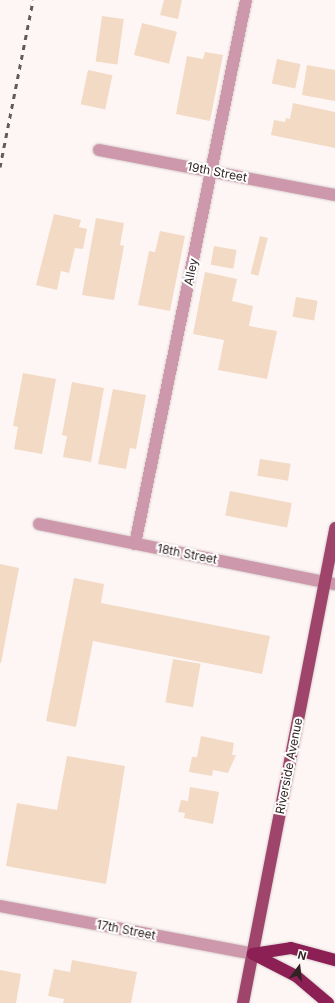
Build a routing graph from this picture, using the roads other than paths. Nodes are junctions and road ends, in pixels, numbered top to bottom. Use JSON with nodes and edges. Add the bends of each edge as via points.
{"nodes":[{"id":1,"x":246,"y":0,"type":"edge"},
{"id":2,"x":100,"y":150,"type":"dead end"},
{"id":3,"x":212,"y":172,"type":"junction"},
{"id":4,"x":335,"y":195,"type":"edge"},
{"id":5,"x":40,"y":524,"type":"dead end"},
{"id":6,"x":335,"y":528,"type":"edge"},
{"id":7,"x":136,"y":544,"type":"junction"},
{"id":8,"x":330,"y":583,"type":"edge"},
{"id":9,"x":0,"y":906,"type":"edge"},
{"id":10,"x":253,"y":954,"type":"junction"},
{"id":11,"x":335,"y":960,"type":"edge"},
{"id":12,"x":244,"y":1003,"type":"edge"},
{"id":13,"x":328,"y":1003,"type":"edge"}],
"edges":[{"from":1,"to":3,"type":"street","name":"Alley"},
{"from":2,"to":3,"type":"street","name":"19th Street"},
{"from":3,"to":4,"type":"street","name":"19th Street"},
{"from":3,"to":7,"type":"street","name":"Alley"},
{"from":5,"to":7,"type":"street","name":"18th Street"},
{"from":6,"to":8,"type":"main road","name":"Riverside Avenue"},
{"from":7,"to":8,"type":"street","name":"18th Street"},
{"from":8,"to":10,"type":"main road","name":"Riverside Avenue"},
{"from":9,"to":10,"type":"street","name":"17th Street"},
{"from":10,"to":11,"type":"highway","via":[[291,948]]},
{"from":10,"to":12,"type":"main road","name":"Riverside Avenue"},
{"from":10,"to":13,"type":"highway","via":[[296,976]]}]}
